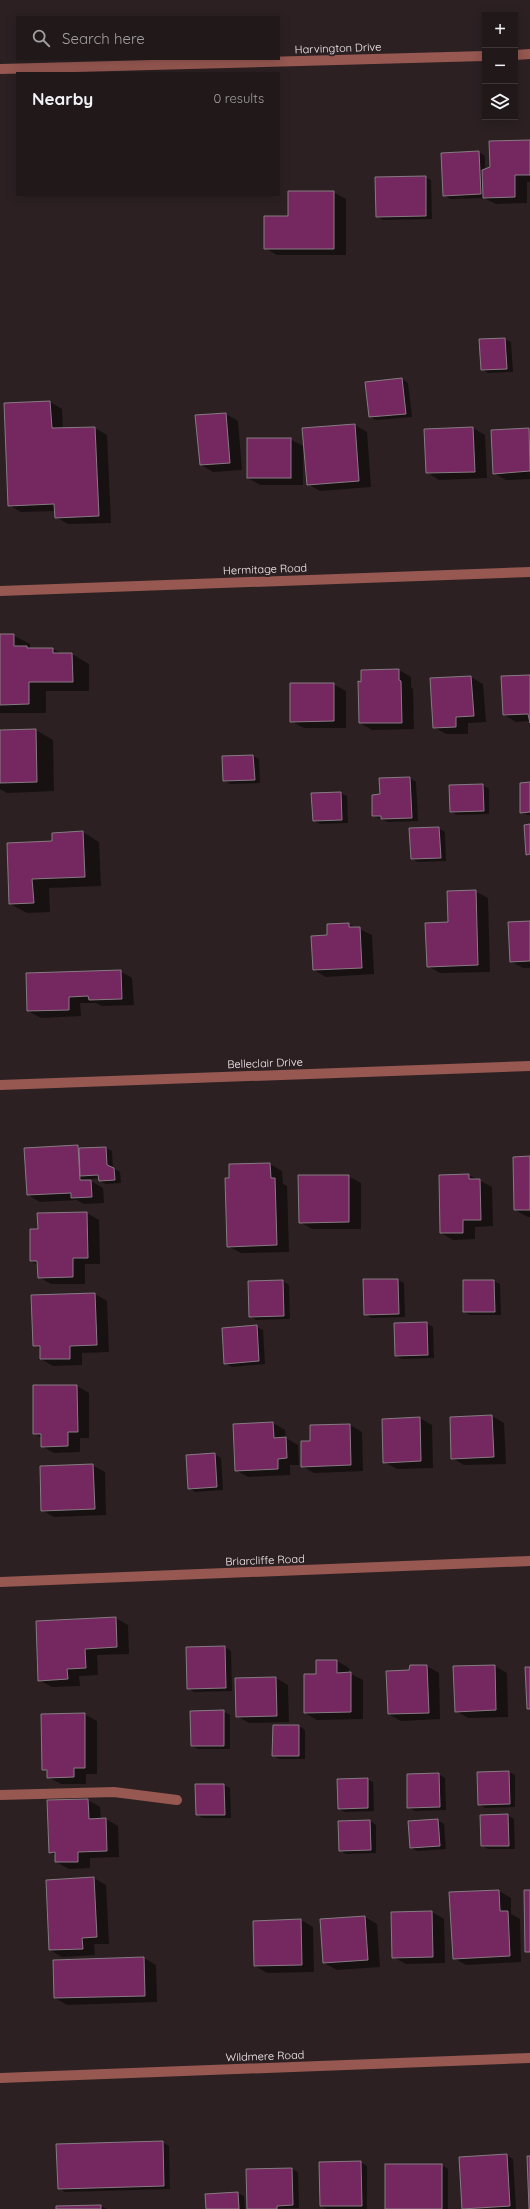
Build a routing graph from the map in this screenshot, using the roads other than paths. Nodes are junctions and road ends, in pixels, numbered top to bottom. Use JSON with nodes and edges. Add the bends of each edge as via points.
{"nodes":[{"id":1,"x":530,"y":54,"type":"edge"},
{"id":2,"x":518,"y":55,"type":"edge"},
{"id":3,"x":482,"y":56,"type":"edge"},
{"id":4,"x":0,"y":69,"type":"edge"},
{"id":5,"x":530,"y":572,"type":"edge"},
{"id":6,"x":0,"y":591,"type":"edge"},
{"id":7,"x":530,"y":1066,"type":"edge"},
{"id":8,"x":0,"y":1085,"type":"edge"},
{"id":9,"x":530,"y":1561,"type":"edge"},
{"id":10,"x":0,"y":1582,"type":"edge"},
{"id":11,"x":0,"y":1795,"type":"edge"},
{"id":12,"x":177,"y":1800,"type":"dead end"},
{"id":13,"x":530,"y":2058,"type":"edge"},
{"id":14,"x":0,"y":2078,"type":"edge"}],
"edges":[{"from":1,"to":2,"type":"street"},
{"from":3,"to":4,"type":"street","name":"Harvington Drive"},
{"from":5,"to":6,"type":"street","name":"Hermitage Road"},
{"from":7,"to":8,"type":"street","name":"Belleclair Drive"},
{"from":9,"to":10,"type":"street","name":"Briarcliffe Road"},
{"from":11,"to":12,"type":"street","via":[[114,1792]]},
{"from":13,"to":14,"type":"street","name":"Wildmere Road"}]}
